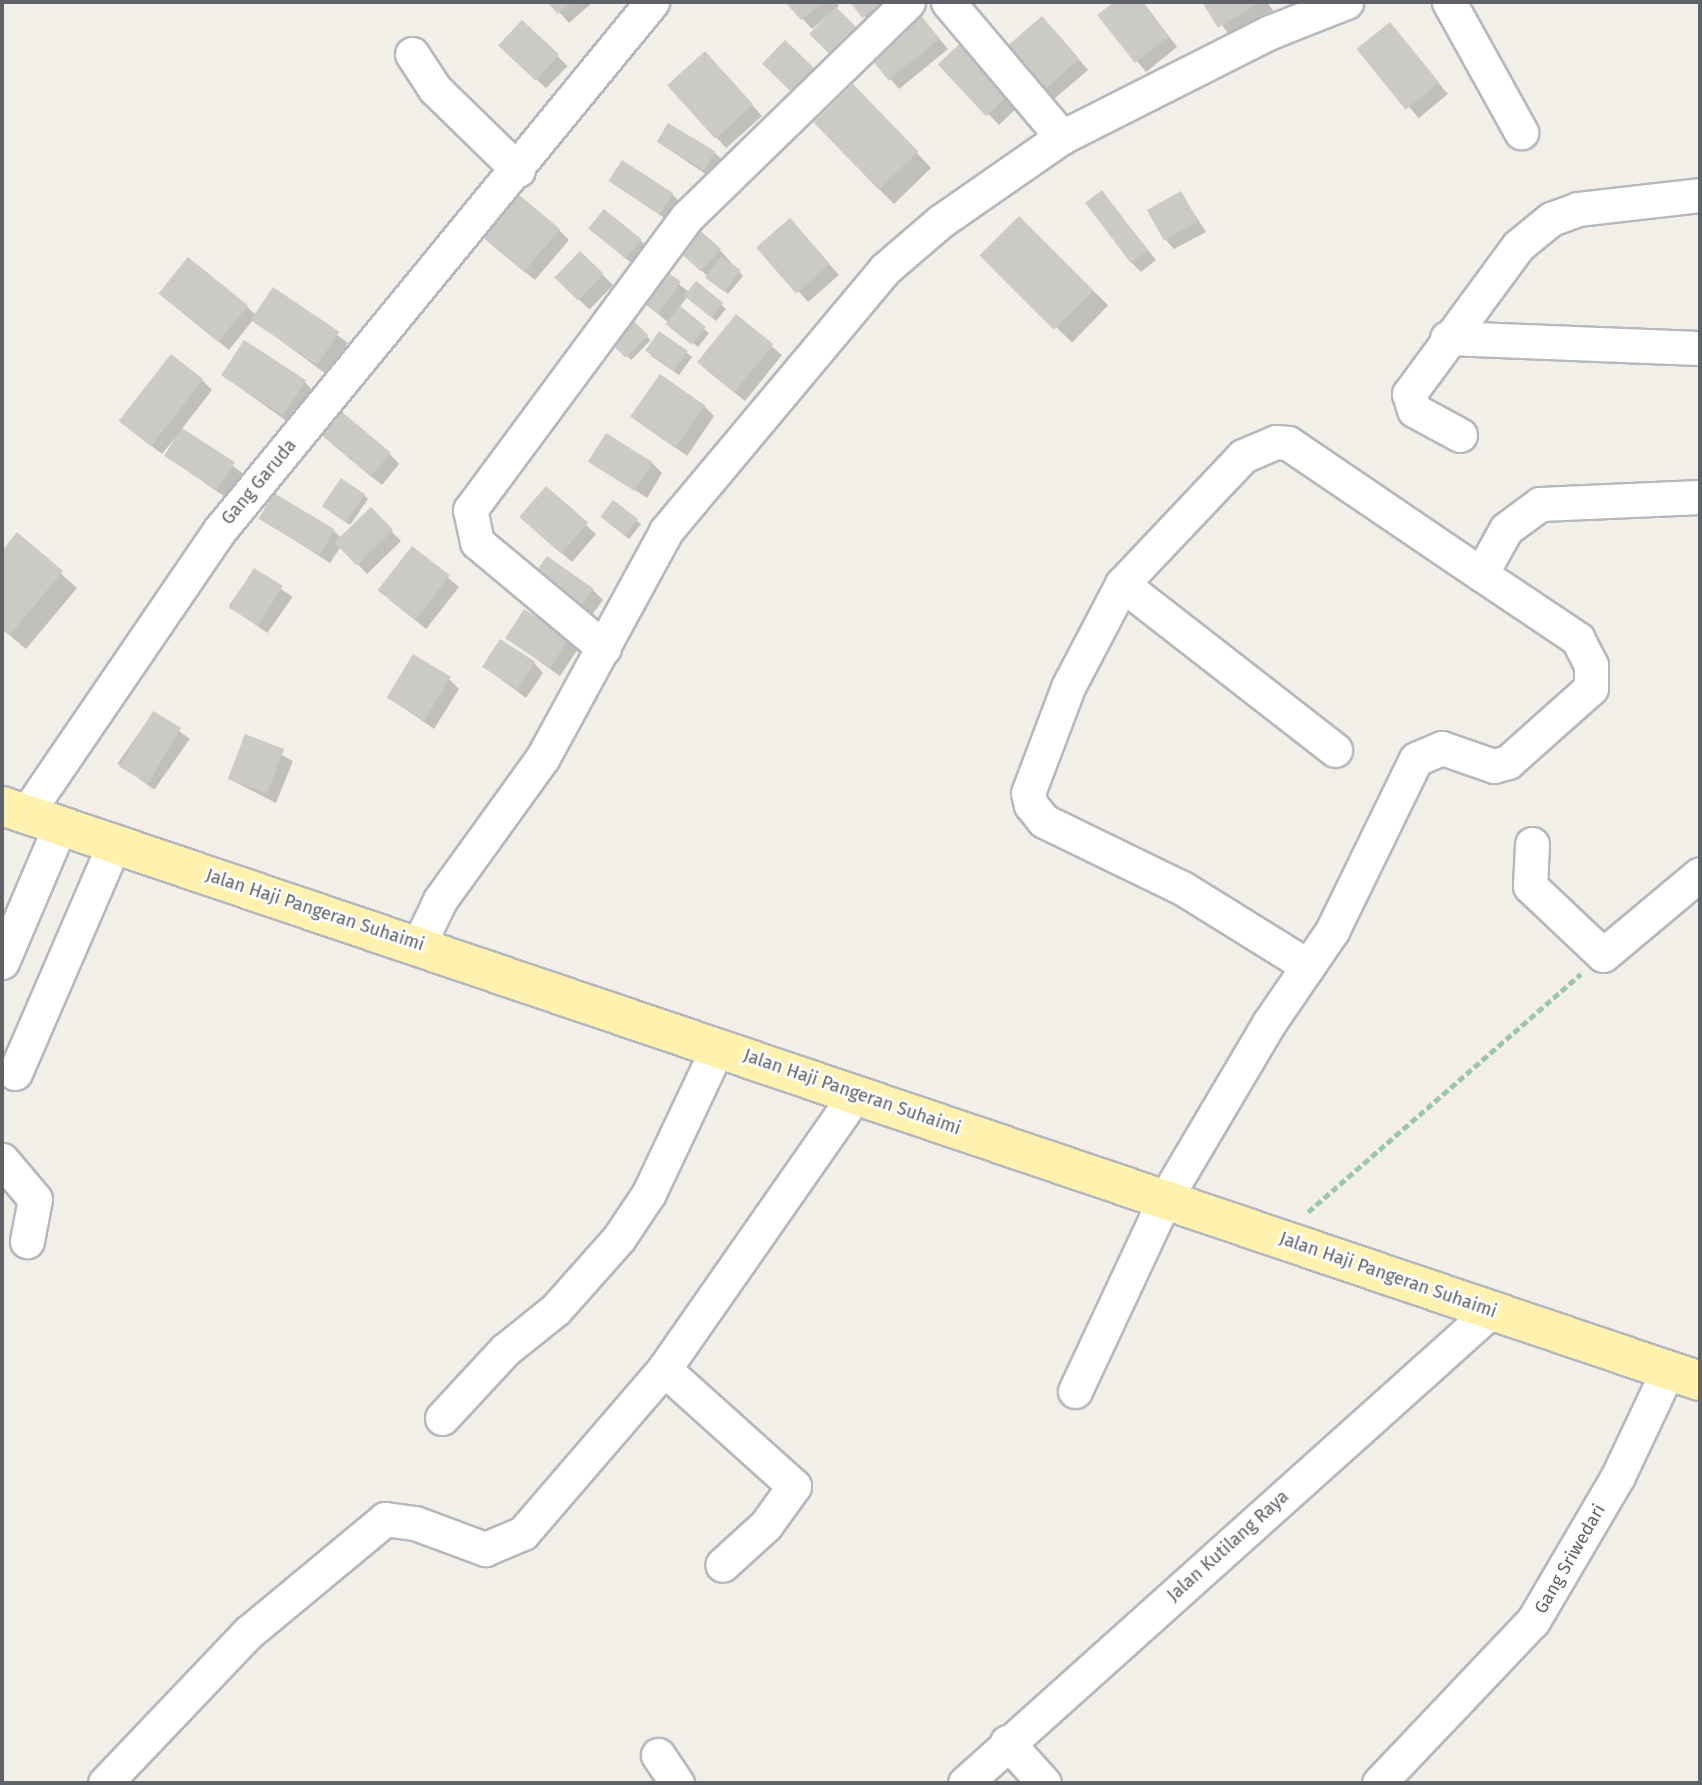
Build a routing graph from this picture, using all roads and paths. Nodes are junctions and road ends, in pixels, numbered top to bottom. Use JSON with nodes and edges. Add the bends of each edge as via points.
{"nodes":[{"id":1,"x":652,"y":2,"type":"edge"},
{"id":2,"x":908,"y":2,"type":"edge"},
{"id":3,"x":948,"y":2,"type":"edge"},
{"id":4,"x":1346,"y":2,"type":"edge"},
{"id":5,"x":1449,"y":2,"type":"edge"},
{"id":6,"x":412,"y":54,"type":"dead end"},
{"id":7,"x":1521,"y":132,"type":"dead end"},
{"id":8,"x":1062,"y":138,"type":"junction"},
{"id":9,"x":518,"y":170,"type":"junction"},
{"id":10,"x":1700,"y":195,"type":"edge"},
{"id":11,"x":1447,"y":338,"type":"junction"},
{"id":12,"x":1700,"y":348,"type":"edge"},
{"id":13,"x":1460,"y":435,"type":"dead end"},
{"id":14,"x":1700,"y":497,"type":"edge"},
{"id":15,"x":1481,"y":574,"type":"junction"},
{"id":16,"x":1122,"y":584,"type":"junction"},
{"id":17,"x":604,"y":648,"type":"junction"},
{"id":18,"x":1335,"y":750,"type":"dead end"},
{"id":19,"x":29,"y":815,"type":"edge"},
{"id":20,"x":114,"y":844,"type":"junction"},
{"id":21,"x":1532,"y":844,"type":"dead end"},
{"id":22,"x":1700,"y":874,"type":"edge"},
{"id":23,"x":419,"y":944,"type":"junction"},
{"id":24,"x":1603,"y":955,"type":"junction"},
{"id":25,"x":2,"y":962,"type":"edge"},
{"id":26,"x":1308,"y":967,"type":"junction"},
{"id":27,"x":718,"y":1046,"type":"junction"},
{"id":28,"x":15,"y":1073,"type":"dead end"},
{"id":29,"x":856,"y":1094,"type":"junction"},
{"id":30,"x":2,"y":1160,"type":"edge"},
{"id":31,"x":1165,"y":1199,"type":"junction"},
{"id":32,"x":27,"y":1241,"type":"dead end"},
{"id":33,"x":1288,"y":1241,"type":"junction"},
{"id":34,"x":1492,"y":1310,"type":"junction"},
{"id":35,"x":664,"y":1369,"type":"junction"},
{"id":36,"x":1684,"y":1376,"type":"edge"},
{"id":37,"x":1075,"y":1391,"type":"dead end"},
{"id":38,"x":442,"y":1418,"type":"dead end"},
{"id":39,"x":722,"y":1564,"type":"dead end"},
{"id":40,"x":1007,"y":1742,"type":"junction"},
{"id":41,"x":658,"y":1755,"type":"dead end"},
{"id":42,"x":105,"y":1783,"type":"edge"},
{"id":43,"x":677,"y":1783,"type":"edge"},
{"id":44,"x":965,"y":1783,"type":"edge"},
{"id":45,"x":1044,"y":1783,"type":"edge"},
{"id":46,"x":1379,"y":1783,"type":"edge"}],
"edges":[{"from":1,"to":9,"type":"street","name":"Gang Garuda"},
{"from":2,"to":17,"type":"street","via":[[687,217],[470,510],[477,542]]},
{"from":3,"to":8,"type":"street"},
{"from":4,"to":8,"type":"street","via":[[1270,32]]},
{"from":5,"to":7,"type":"street"},
{"from":6,"to":9,"type":"street","via":[[435,89]]},
{"from":8,"to":17,"type":"street","via":[[941,221],[885,269],[666,531]]},
{"from":9,"to":19,"type":"street","name":"Gang Garuda","via":[[219,531]]},
{"from":10,"to":11,"type":"street","via":[[1551,219],[1518,246]]},
{"from":11,"to":12,"type":"street"},
{"from":11,"to":13,"type":"street","via":[[1409,394],[1414,410]]},
{"from":14,"to":15,"type":"street","via":[[1540,504],[1506,529]]},
{"from":15,"to":16,"type":"street","via":[[1288,443],[1276,442],[1243,456]]},
{"from":15,"to":26,"type":"street","via":[[1578,639],[1591,665],[1591,688],[1508,762],[1494,766],[1442,748],[1416,759],[1376,851]]},
{"from":16,"to":18,"type":"street"},
{"from":16,"to":26,"type":"street","via":[[1068,687],[1028,793],[1031,805],[1044,821],[1182,888]]},
{"from":17,"to":23,"type":"street","via":[[543,757],[440,901]]},
{"from":19,"to":20,"type":"main road","name":"Jalan Haji Pangeran Suhaimi"},
{"from":19,"to":25,"type":"street","name":"Gang Garuda"},
{"from":20,"to":23,"type":"main road","name":"Jalan Haji Pangeran Suhaimi"},
{"from":20,"to":28,"type":"street"},
{"from":21,"to":24,"type":"street","via":[[1530,886]]},
{"from":22,"to":24,"type":"street"},
{"from":23,"to":27,"type":"main road","name":"Jalan Haji Pangeran Suhaimi"},
{"from":24,"to":33,"type":"path","via":[[1311,1209]]},
{"from":26,"to":31,"type":"street"},
{"from":27,"to":29,"type":"main road","name":"Jalan Haji Pangeran Suhaimi"},
{"from":27,"to":38,"type":"street","via":[[649,1193],[619,1238],[556,1309],[505,1350]]},
{"from":29,"to":31,"type":"main road","name":"Jalan Haji Pangeran Suhaimi"},
{"from":29,"to":35,"type":"street"},
{"from":30,"to":32,"type":"street","via":[[35,1199]]},
{"from":31,"to":33,"type":"main road","name":"Jalan Haji Pangeran Suhaimi"},
{"from":31,"to":37,"type":"street"},
{"from":33,"to":34,"type":"main road","name":"Jalan Haji Pangeran Suhaimi"},
{"from":34,"to":36,"type":"main road","name":"Jalan Haji Pangeran Suhaimi"},
{"from":34,"to":40,"type":"street","name":"Jalan Kutilang Raya"},
{"from":35,"to":39,"type":"street","via":[[794,1486],[766,1525]]},
{"from":35,"to":42,"type":"street","via":[[523,1533],[485,1549],[415,1522],[385,1520],[249,1632]]},
{"from":36,"to":46,"type":"street","name":"Gang Sriwedari","via":[[1618,1476],[1533,1621]]},
{"from":40,"to":44,"type":"street","name":"Jalan Kutilang Raya"},
{"from":40,"to":45,"type":"street"},
{"from":41,"to":43,"type":"street"}]}
